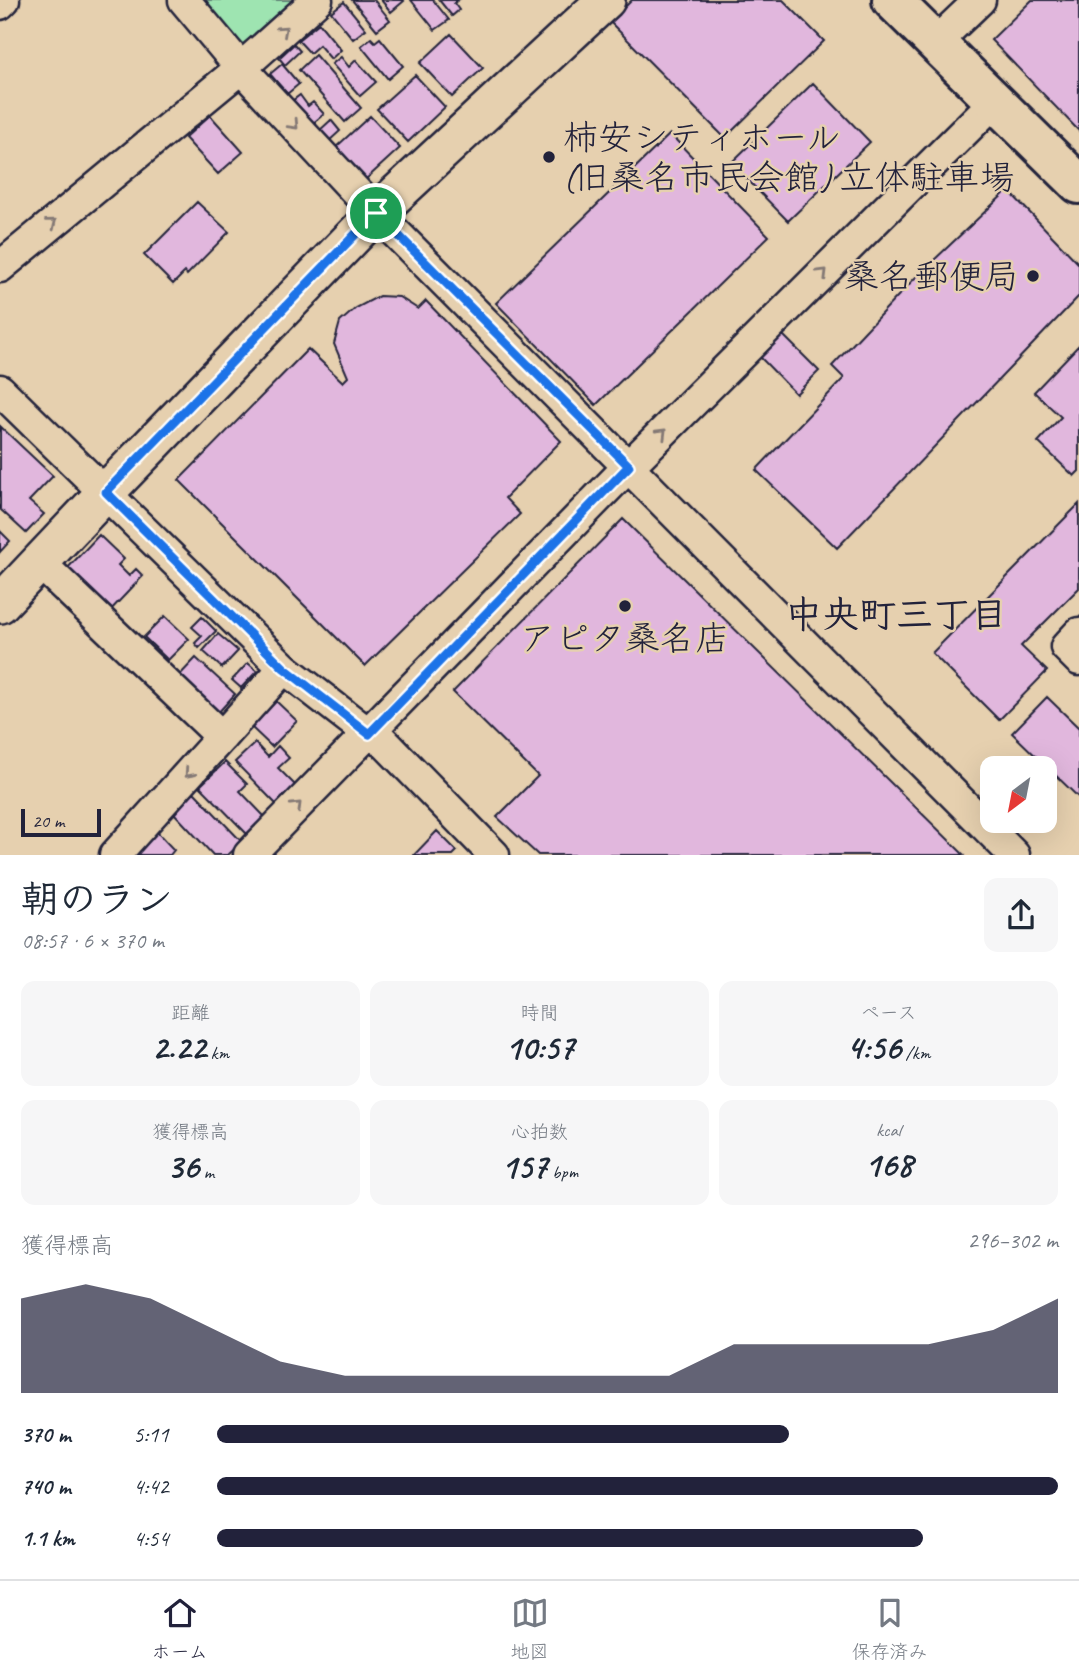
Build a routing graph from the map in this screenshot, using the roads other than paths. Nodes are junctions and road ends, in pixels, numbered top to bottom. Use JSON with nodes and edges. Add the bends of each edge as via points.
{"nodes":[{"id":1,"x":5,"y":0,"type":"edge"},
{"id":2,"x":184,"y":0,"type":"edge"},
{"id":3,"x":317,"y":0,"type":"edge"},
{"id":4,"x":606,"y":0,"type":"edge"},
{"id":5,"x":892,"y":0,"type":"edge"},
{"id":6,"x":979,"y":0,"type":"edge"},
{"id":7,"x":0,"y":4,"type":"edge"},
{"id":8,"x":936,"y":42,"type":"junction"},
{"id":9,"x":241,"y":68,"type":"junction"},
{"id":10,"x":995,"y":101,"type":"junction"},
{"id":11,"x":1079,"y":184,"type":"edge"},
{"id":12,"x":376,"y":213,"type":"junction"},
{"id":13,"x":0,"y":267,"type":"edge"},
{"id":14,"x":0,"y":390,"type":"edge"},
{"id":15,"x":629,"y":466,"type":"junction"},
{"id":16,"x":106,"y":492,"type":"junction"},
{"id":17,"x":39,"y":562,"type":"junction"},
{"id":18,"x":0,"y":604,"type":"edge"},
{"id":19,"x":1079,"y":633,"type":"edge"},
{"id":20,"x":1079,"y":660,"type":"edge"},
{"id":21,"x":284,"y":668,"type":"junction"},
{"id":22,"x":369,"y":734,"type":"junction"},
{"id":23,"x":222,"y":737,"type":"junction"},
{"id":24,"x":119,"y":853,"type":"edge"},
{"id":25,"x":249,"y":855,"type":"edge"},
{"id":26,"x":494,"y":855,"type":"edge"},
{"id":27,"x":1014,"y":855,"type":"edge"}],
"edges":[{"from":1,"to":7,"type":"street"},
{"from":2,"to":9,"type":"street"},
{"from":9,"to":3,"type":"street","one_way":true},
{"from":4,"to":12,"type":"street"},
{"from":5,"to":8,"type":"main road"},
{"from":6,"to":8,"type":"street"},
{"from":8,"to":10,"type":"main road"},
{"from":9,"to":12,"type":"street","one_way":true},
{"from":13,"to":9,"type":"street","one_way":true},
{"from":10,"to":11,"type":"main road"},
{"from":15,"to":10,"type":"street","one_way":true},
{"from":12,"to":15,"type":"street"},
{"from":12,"to":16,"type":"street"},
{"from":14,"to":16,"type":"street"},
{"from":15,"to":22,"type":"street"},
{"from":15,"to":27,"type":"street"},
{"from":16,"to":17,"type":"street"},
{"from":16,"to":21,"type":"street"},
{"from":17,"to":18,"type":"street"},
{"from":17,"to":23,"type":"street"},
{"from":19,"to":20,"type":"street","via":[[1066,647]]},
{"from":21,"to":22,"type":"street"},
{"from":21,"to":23,"type":"street"},
{"from":25,"to":22,"type":"street","one_way":true},
{"from":22,"to":26,"type":"street","via":[[383,741]]},
{"from":23,"to":24,"type":"street","one_way":true}]}
